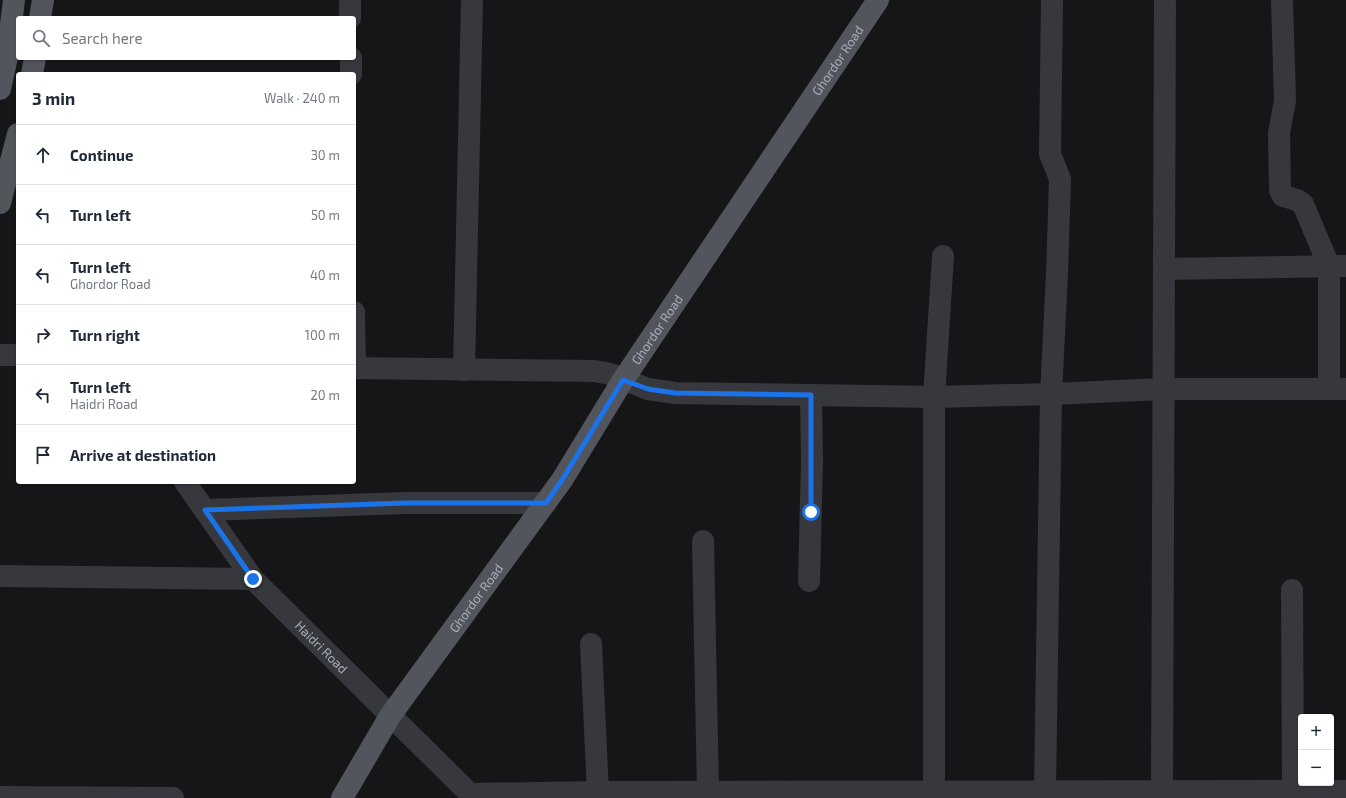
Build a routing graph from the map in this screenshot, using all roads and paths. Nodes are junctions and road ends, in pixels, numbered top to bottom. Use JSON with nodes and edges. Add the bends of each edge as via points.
{"nodes":[{"id":1,"x":14,"y":0,"type":"edge"},
{"id":2,"x":43,"y":0,"type":"edge"},
{"id":3,"x":350,"y":0,"type":"edge"},
{"id":4,"x":472,"y":0,"type":"edge"},
{"id":5,"x":878,"y":0,"type":"edge"},
{"id":6,"x":1052,"y":0,"type":"edge"},
{"id":7,"x":1164,"y":0,"type":"edge"},
{"id":8,"x":1282,"y":0,"type":"edge"},
{"id":9,"x":40,"y":16,"type":"edge"},
{"id":10,"x":350,"y":16,"type":"edge"},
{"id":11,"x":35,"y":60,"type":"edge"},
{"id":12,"x":351,"y":60,"type":"edge"},
{"id":13,"x":32,"y":72,"type":"edge"},
{"id":14,"x":351,"y":72,"type":"edge"},
{"id":15,"x":0,"y":89,"type":"edge"},
{"id":16,"x":16,"y":150,"type":"edge"},
{"id":17,"x":14,"y":167,"type":"edge"},
{"id":18,"x":0,"y":203,"type":"edge"},
{"id":19,"x":943,"y":256,"type":"dead end"},
{"id":20,"x":1338,"y":266,"type":"edge"},
{"id":21,"x":1164,"y":269,"type":"junction"},
{"id":22,"x":0,"y":355,"type":"edge"},
{"id":23,"x":16,"y":356,"type":"edge"},
{"id":24,"x":356,"y":368,"type":"edge"},
{"id":25,"x":464,"y":370,"type":"junction"},
{"id":26,"x":623,"y":380,"type":"junction"},
{"id":27,"x":1163,"y":389,"type":"junction"},
{"id":28,"x":1338,"y":389,"type":"edge"},
{"id":29,"x":1051,"y":394,"type":"junction"},
{"id":30,"x":811,"y":395,"type":"junction"},
{"id":31,"x":934,"y":397,"type":"junction"},
{"id":32,"x":186,"y":484,"type":"edge"},
{"id":33,"x":546,"y":503,"type":"junction"},
{"id":34,"x":205,"y":510,"type":"junction"},
{"id":35,"x":703,"y":541,"type":"dead end"},
{"id":36,"x":0,"y":576,"type":"edge"},
{"id":37,"x":253,"y":579,"type":"junction"},
{"id":38,"x":809,"y":581,"type":"dead end"},
{"id":39,"x":1292,"y":590,"type":"dead end"},
{"id":40,"x":591,"y":644,"type":"dead end"},
{"id":41,"x":390,"y":716,"type":"junction"},
{"id":42,"x":1045,"y":790,"type":"junction"},
{"id":43,"x":1162,"y":790,"type":"junction"},
{"id":44,"x":1293,"y":790,"type":"junction"},
{"id":45,"x":708,"y":791,"type":"junction"},
{"id":46,"x":934,"y":791,"type":"junction"},
{"id":47,"x":598,"y":792,"type":"junction"},
{"id":48,"x":1344,"y":793,"type":"edge"},
{"id":49,"x":878,"y":794,"type":"edge"},
{"id":50,"x":991,"y":794,"type":"edge"},
{"id":51,"x":1227,"y":794,"type":"edge"},
{"id":52,"x":764,"y":795,"type":"edge"},
{"id":53,"x":1106,"y":795,"type":"edge"},
{"id":54,"x":0,"y":796,"type":"edge"},
{"id":55,"x":472,"y":796,"type":"edge"},
{"id":56,"x":173,"y":798,"type":"edge"},
{"id":57,"x":342,"y":798,"type":"edge"}],
"edges":[{"from":1,"to":15,"type":"main road","via":[[8,57]]},
{"from":2,"to":9,"type":"main road"},
{"from":3,"to":10,"type":"street"},
{"from":4,"to":25,"type":"street"},
{"from":5,"to":26,"type":"main road","name":"Ghordor Road"},
{"from":6,"to":29,"type":"street","via":[[1050,154],[1060,179]]},
{"from":7,"to":21,"type":"street"},
{"from":8,"to":20,"type":"street","via":[[1285,101],[1279,133],[1280,190],[1283,196],[1303,204]]},
{"from":11,"to":13,"type":"main road"},
{"from":12,"to":14,"type":"street"},
{"from":16,"to":17,"type":"main road"},
{"from":17,"to":18,"type":"main road"},
{"from":19,"to":31,"type":"street"},
{"from":20,"to":21,"type":"street"},
{"from":20,"to":28,"type":"street"},
{"from":21,"to":27,"type":"street"},
{"from":22,"to":23,"type":"street"},
{"from":24,"to":25,"type":"street"},
{"from":25,"to":26,"type":"street","via":[[595,371]]},
{"from":26,"to":30,"type":"street","via":[[648,389],[675,393]]},
{"from":26,"to":33,"type":"main road","name":"Ghordor Road"},
{"from":27,"to":28,"type":"street"},
{"from":27,"to":29,"type":"street"},
{"from":27,"to":43,"type":"street"},
{"from":29,"to":31,"type":"street"},
{"from":29,"to":42,"type":"street"},
{"from":30,"to":31,"type":"street"},
{"from":30,"to":38,"type":"street"},
{"from":31,"to":46,"type":"street"},
{"from":32,"to":34,"type":"street","name":"Haidri Road"},
{"from":33,"to":34,"type":"street","via":[[405,503]]},
{"from":33,"to":41,"type":"main road","name":"Ghordor Road"},
{"from":34,"to":37,"type":"street","name":"Haidri Road"},
{"from":35,"to":45,"type":"street"},
{"from":36,"to":37,"type":"street"},
{"from":37,"to":41,"type":"street","name":"Haidri Road"},
{"from":39,"to":44,"type":"street"},
{"from":40,"to":47,"type":"street"},
{"from":41,"to":55,"type":"street","name":"Haidri Road"},
{"from":41,"to":57,"type":"main road","name":"Ghordor Road"},
{"from":42,"to":50,"type":"street"},
{"from":42,"to":53,"type":"street"},
{"from":43,"to":51,"type":"street"},
{"from":43,"to":53,"type":"street"},
{"from":44,"to":48,"type":"street"},
{"from":44,"to":51,"type":"street"},
{"from":45,"to":47,"type":"street"},
{"from":45,"to":52,"type":"street"},
{"from":46,"to":49,"type":"street"},
{"from":46,"to":50,"type":"street"},
{"from":47,"to":55,"type":"street"},
{"from":49,"to":52,"type":"street"},
{"from":54,"to":56,"type":"street"}]}
